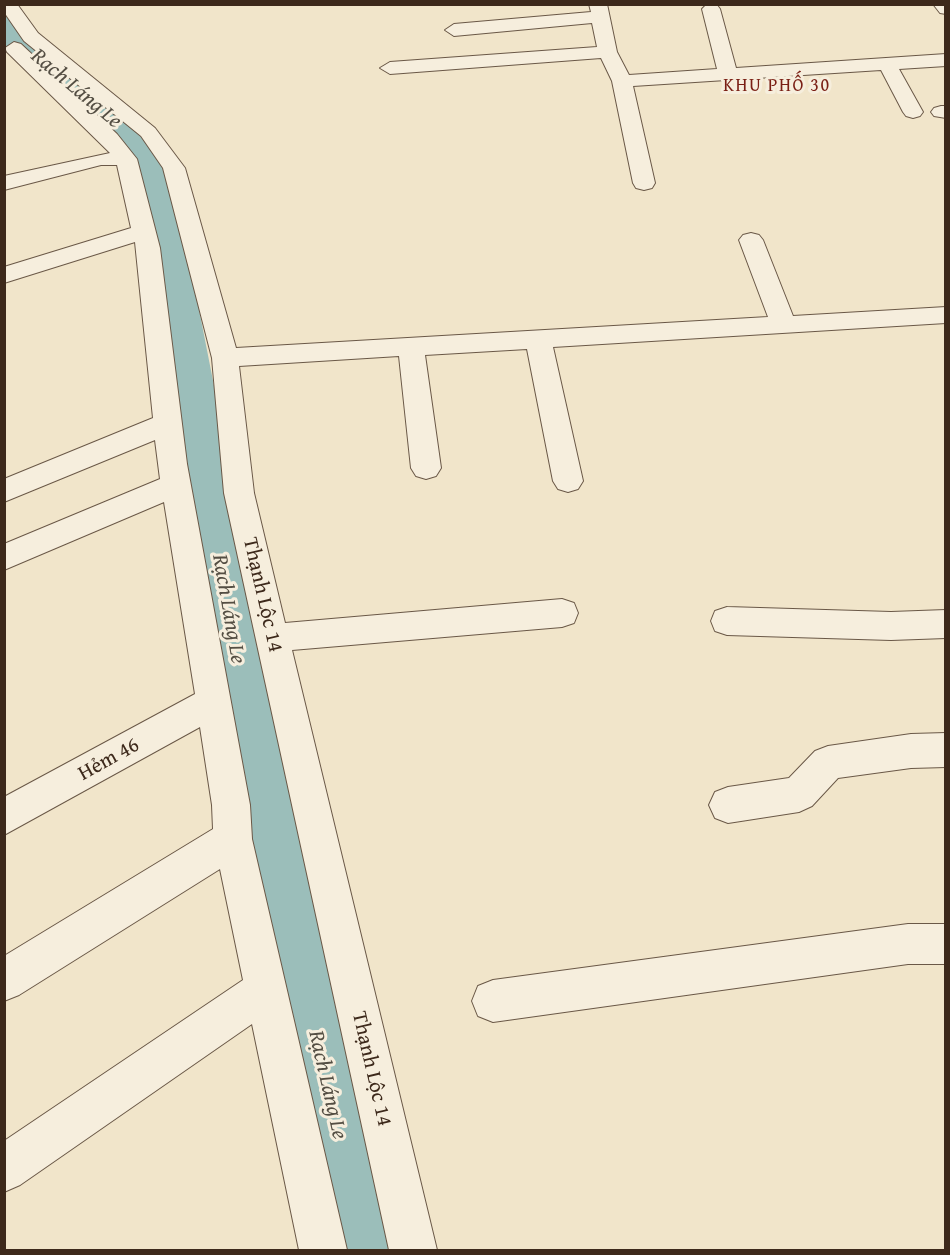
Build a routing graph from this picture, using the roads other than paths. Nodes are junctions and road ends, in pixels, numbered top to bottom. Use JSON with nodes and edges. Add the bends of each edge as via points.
{"nodes":[{"id":1,"x":8,"y":4,"type":"edge"},
{"id":2,"x":942,"y":4,"type":"edge"},
{"id":3,"x":711,"y":9,"type":"dead end"},
{"id":4,"x":945,"y":9,"type":"edge"},
{"id":5,"x":599,"y":11,"type":"edge"},
{"id":6,"x":454,"y":30,"type":"dead end"},
{"id":7,"x":4,"y":38,"type":"edge"},
{"id":8,"x":607,"y":52,"type":"junction"},
{"id":9,"x":945,"y":60,"type":"edge"},
{"id":10,"x":30,"y":63,"type":"junction"},
{"id":11,"x":887,"y":64,"type":"junction"},
{"id":12,"x":4,"y":66,"type":"edge"},
{"id":13,"x":390,"y":68,"type":"dead end"},
{"id":14,"x":728,"y":75,"type":"junction"},
{"id":15,"x":622,"y":81,"type":"junction"},
{"id":16,"x":913,"y":112,"type":"dead end"},
{"id":17,"x":126,"y":159,"type":"junction"},
{"id":18,"x":4,"y":183,"type":"edge"},
{"id":19,"x":644,"y":183,"type":"dead end"},
{"id":20,"x":146,"y":240,"type":"junction"},
{"id":21,"x":751,"y":240,"type":"dead end"},
{"id":22,"x":194,"y":241,"type":"junction"},
{"id":23,"x":4,"y":275,"type":"edge"},
{"id":24,"x":945,"y":315,"type":"edge"},
{"id":25,"x":783,"y":324,"type":"junction"},
{"id":26,"x":538,"y":339,"type":"junction"},
{"id":27,"x":411,"y":347,"type":"junction"},
{"id":28,"x":225,"y":358,"type":"junction"},
{"id":29,"x":168,"y":423,"type":"junction"},
{"id":30,"x":426,"y":468,"type":"dead end"},
{"id":31,"x":568,"y":481,"type":"dead end"},
{"id":32,"x":176,"y":484,"type":"junction"},
{"id":33,"x":4,"y":491,"type":"edge"},
{"id":34,"x":4,"y":558,"type":"edge"},
{"id":35,"x":562,"y":613,"type":"dead end"},
{"id":36,"x":727,"y":621,"type":"dead end"},
{"id":37,"x":945,"y":624,"type":"edge"},
{"id":38,"x":272,"y":638,"type":"junction"},
{"id":39,"x":213,"y":702,"type":"junction"},
{"id":40,"x":945,"y":750,"type":"edge"},
{"id":41,"x":728,"y":805,"type":"dead end"},
{"id":42,"x":4,"y":817,"type":"edge"},
{"id":43,"x":233,"y":839,"type":"junction"},
{"id":44,"x":945,"y":944,"type":"edge"},
{"id":45,"x":4,"y":980,"type":"edge"},
{"id":46,"x":266,"y":989,"type":"junction"},
{"id":47,"x":493,"y":1001,"type":"dead end"},
{"id":48,"x":4,"y":1169,"type":"edge"},
{"id":49,"x":323,"y":1251,"type":"edge"},
{"id":50,"x":413,"y":1251,"type":"edge"}],
"edges":[{"from":1,"to":22,"type":"street","name":"Thạnh Lộc 14","via":[[31,37],[148,132],[174,168]]},
{"from":2,"to":4,"type":"street"},
{"from":3,"to":14,"type":"street"},
{"from":5,"to":6,"type":"street"},
{"from":5,"to":8,"type":"street"},
{"from":7,"to":10,"type":"street"},
{"from":8,"to":13,"type":"street"},
{"from":8,"to":15,"type":"street"},
{"from":9,"to":11,"type":"street"},
{"from":10,"to":12,"type":"street"},
{"from":10,"to":17,"type":"street","via":[[110,138]]},
{"from":11,"to":14,"type":"street"},
{"from":11,"to":16,"type":"street"},
{"from":14,"to":15,"type":"street"},
{"from":15,"to":19,"type":"street"},
{"from":17,"to":18,"type":"street","via":[[101,159]]},
{"from":17,"to":20,"type":"street"},
{"from":20,"to":22,"type":"street"},
{"from":20,"to":23,"type":"street"},
{"from":20,"to":29,"type":"street"},
{"from":21,"to":25,"type":"street"},
{"from":22,"to":28,"type":"street","name":"Thạnh Lộc 14"},
{"from":24,"to":25,"type":"street"},
{"from":25,"to":26,"type":"street"},
{"from":26,"to":27,"type":"street"},
{"from":26,"to":31,"type":"street"},
{"from":27,"to":28,"type":"street"},
{"from":27,"to":30,"type":"street"},
{"from":28,"to":38,"type":"street","name":"Thạnh Lộc 14","via":[[239,493]]},
{"from":29,"to":32,"type":"street"},
{"from":29,"to":33,"type":"street"},
{"from":32,"to":34,"type":"street"},
{"from":32,"to":39,"type":"street"},
{"from":35,"to":38,"type":"street"},
{"from":36,"to":37,"type":"street"},
{"from":38,"to":50,"type":"street","name":"Thạnh Lộc 14"},
{"from":39,"to":42,"type":"street","name":"Hẻm 46"},
{"from":39,"to":43,"type":"street"},
{"from":40,"to":41,"type":"street","via":[[828,763],[799,794]]},
{"from":43,"to":45,"type":"street"},
{"from":43,"to":46,"type":"street"},
{"from":44,"to":47,"type":"street","via":[[908,944]]},
{"from":46,"to":48,"type":"street"},
{"from":46,"to":49,"type":"street"}]}
